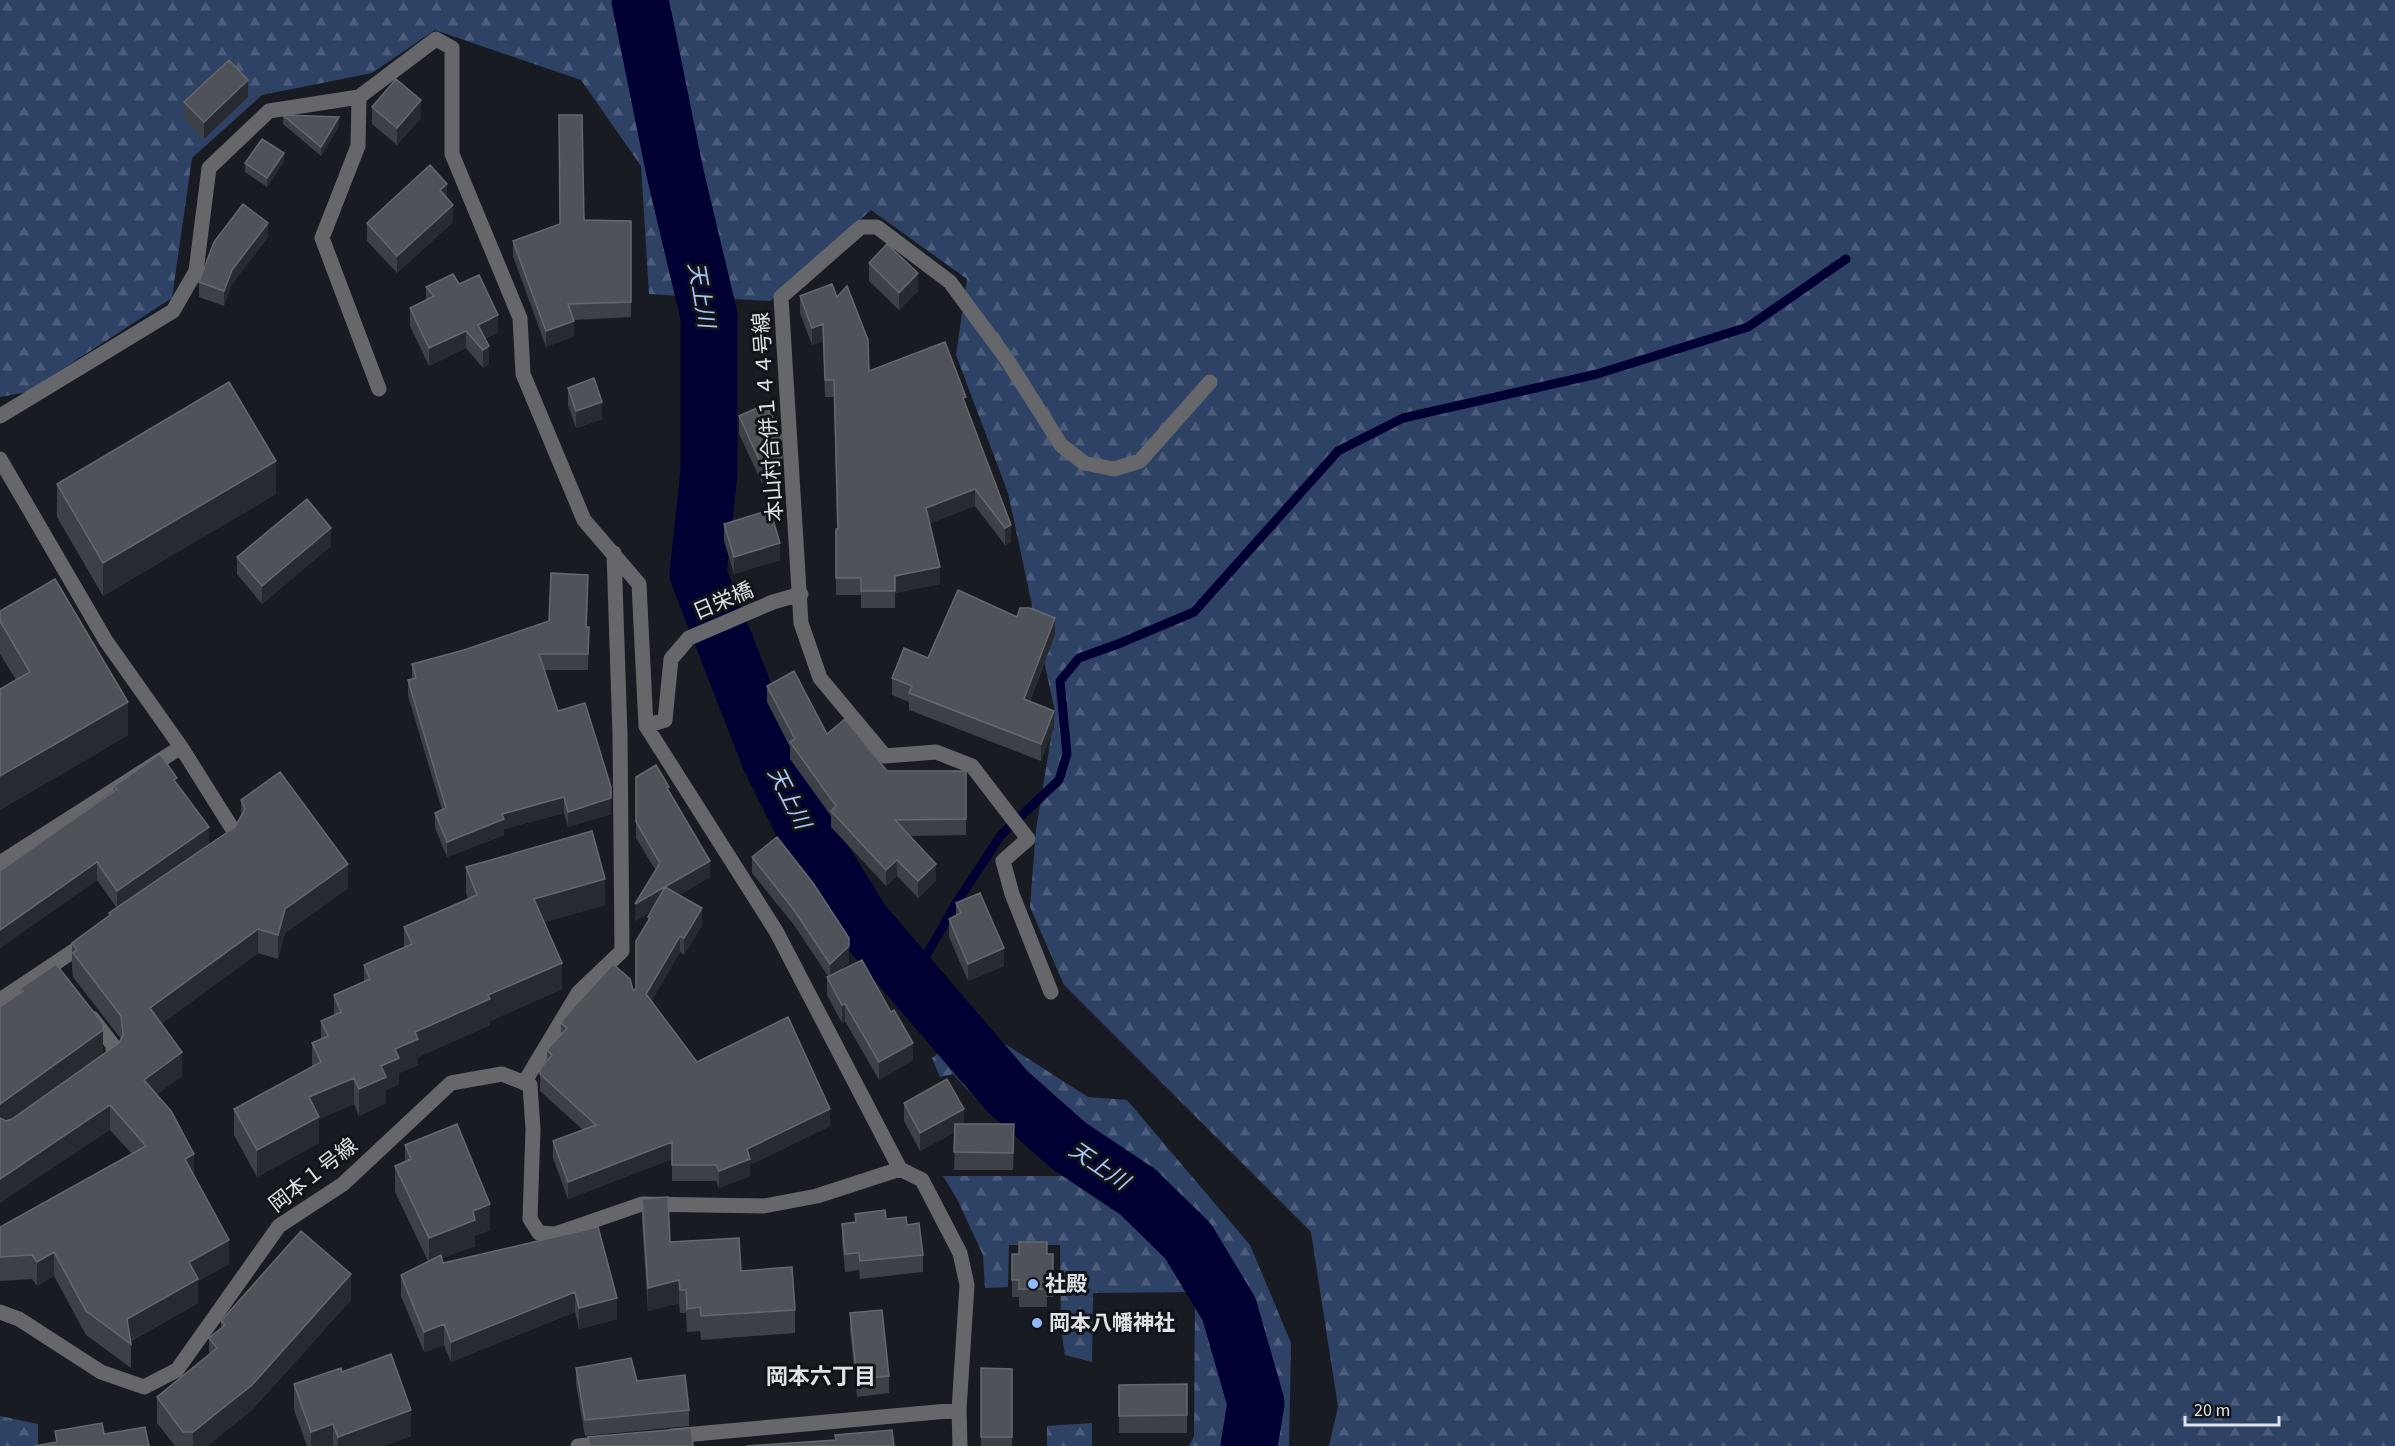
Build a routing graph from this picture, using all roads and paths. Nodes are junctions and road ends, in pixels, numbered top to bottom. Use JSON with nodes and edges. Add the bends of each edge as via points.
{"nodes":[{"id":1,"x":359,"y":97,"type":"junction"},
{"id":2,"x":1210,"y":382,"type":"dead end"},
{"id":3,"x":379,"y":389,"type":"dead end"},
{"id":4,"x":0,"y":416,"type":"edge"},
{"id":5,"x":0,"y":459,"type":"edge"},
{"id":6,"x":614,"y":552,"type":"junction"},
{"id":7,"x":801,"y":594,"type":"junction"},
{"id":8,"x":646,"y":726,"type":"junction"},
{"id":9,"x":181,"y":747,"type":"junction"},
{"id":10,"x":220,"y":850,"type":"edge"},
{"id":11,"x":0,"y":863,"type":"edge"},
{"id":12,"x":101,"y":932,"type":"edge"},
{"id":13,"x":1052,"y":992,"type":"dead end"},
{"id":14,"x":0,"y":1000,"type":"edge"},
{"id":15,"x":86,"y":1010,"type":"edge"},
{"id":16,"x":93,"y":1072,"type":"edge"},
{"id":17,"x":524,"y":1083,"type":"junction"},
{"id":18,"x":900,"y":1169,"type":"junction"},
{"id":19,"x":0,"y":1312,"type":"edge"},
{"id":20,"x":959,"y":1410,"type":"junction"},
{"id":21,"x":658,"y":1437,"type":"edge"},
{"id":22,"x":624,"y":1441,"type":"edge"},
{"id":23,"x":578,"y":1446,"type":"edge"},
{"id":24,"x":960,"y":1446,"type":"edge"}],
"edges":[{"from":1,"to":3,"type":"street","via":[[358,146],[322,237]]},
{"from":1,"to":4,"type":"street","via":[[269,111],[209,168],[195,271],[173,311]]},
{"from":1,"to":6,"type":"street","via":[[435,39],[452,48],[452,154],[520,318],[523,374],[585,520]]},
{"from":2,"to":7,"type":"street","name":"本山村合併１４４号線","via":[[1140,461],[1114,469],[1084,463],[1061,445],[1006,358],[950,282],[877,228],[861,227],[781,297]]},
{"from":5,"to":9,"type":"street","via":[[106,641]]},
{"from":6,"to":8,"type":"street","via":[[639,584]]},
{"from":6,"to":17,"type":"street","via":[[621,951],[578,993]]},
{"from":7,"to":8,"type":"street","name":"日栄橋","via":[[689,638],[671,659],[665,720]]},
{"from":7,"to":13,"type":"street","name":"本山村合併１４４号線","via":[[801,623],[820,678],[885,756],[936,752],[972,766],[1028,839],[1003,861],[1012,894]]},
{"from":8,"to":18,"type":"street","via":[[776,931]]},
{"from":9,"to":10,"type":"street","via":[[235,833]]},
{"from":9,"to":11,"type":"street"},
{"from":12,"to":14,"type":"street","via":[[56,970]]},
{"from":15,"to":16,"type":"street","via":[[113,1045],[113,1059]]},
{"from":17,"to":18,"type":"street","via":[[530,1085],[533,1129],[530,1219],[539,1233],[555,1234],[642,1204],[764,1206],[817,1196]]},
{"from":17,"to":19,"type":"street","name":"岡本１号線","via":[[502,1074],[451,1083],[343,1184],[279,1226],[177,1370],[144,1387],[100,1372],[19,1319]]},
{"from":18,"to":20,"type":"street","via":[[922,1180],[960,1253],[967,1285]]},
{"from":20,"to":21,"type":"street"},
{"from":20,"to":24,"type":"street"},
{"from":22,"to":23,"type":"street"}]}
